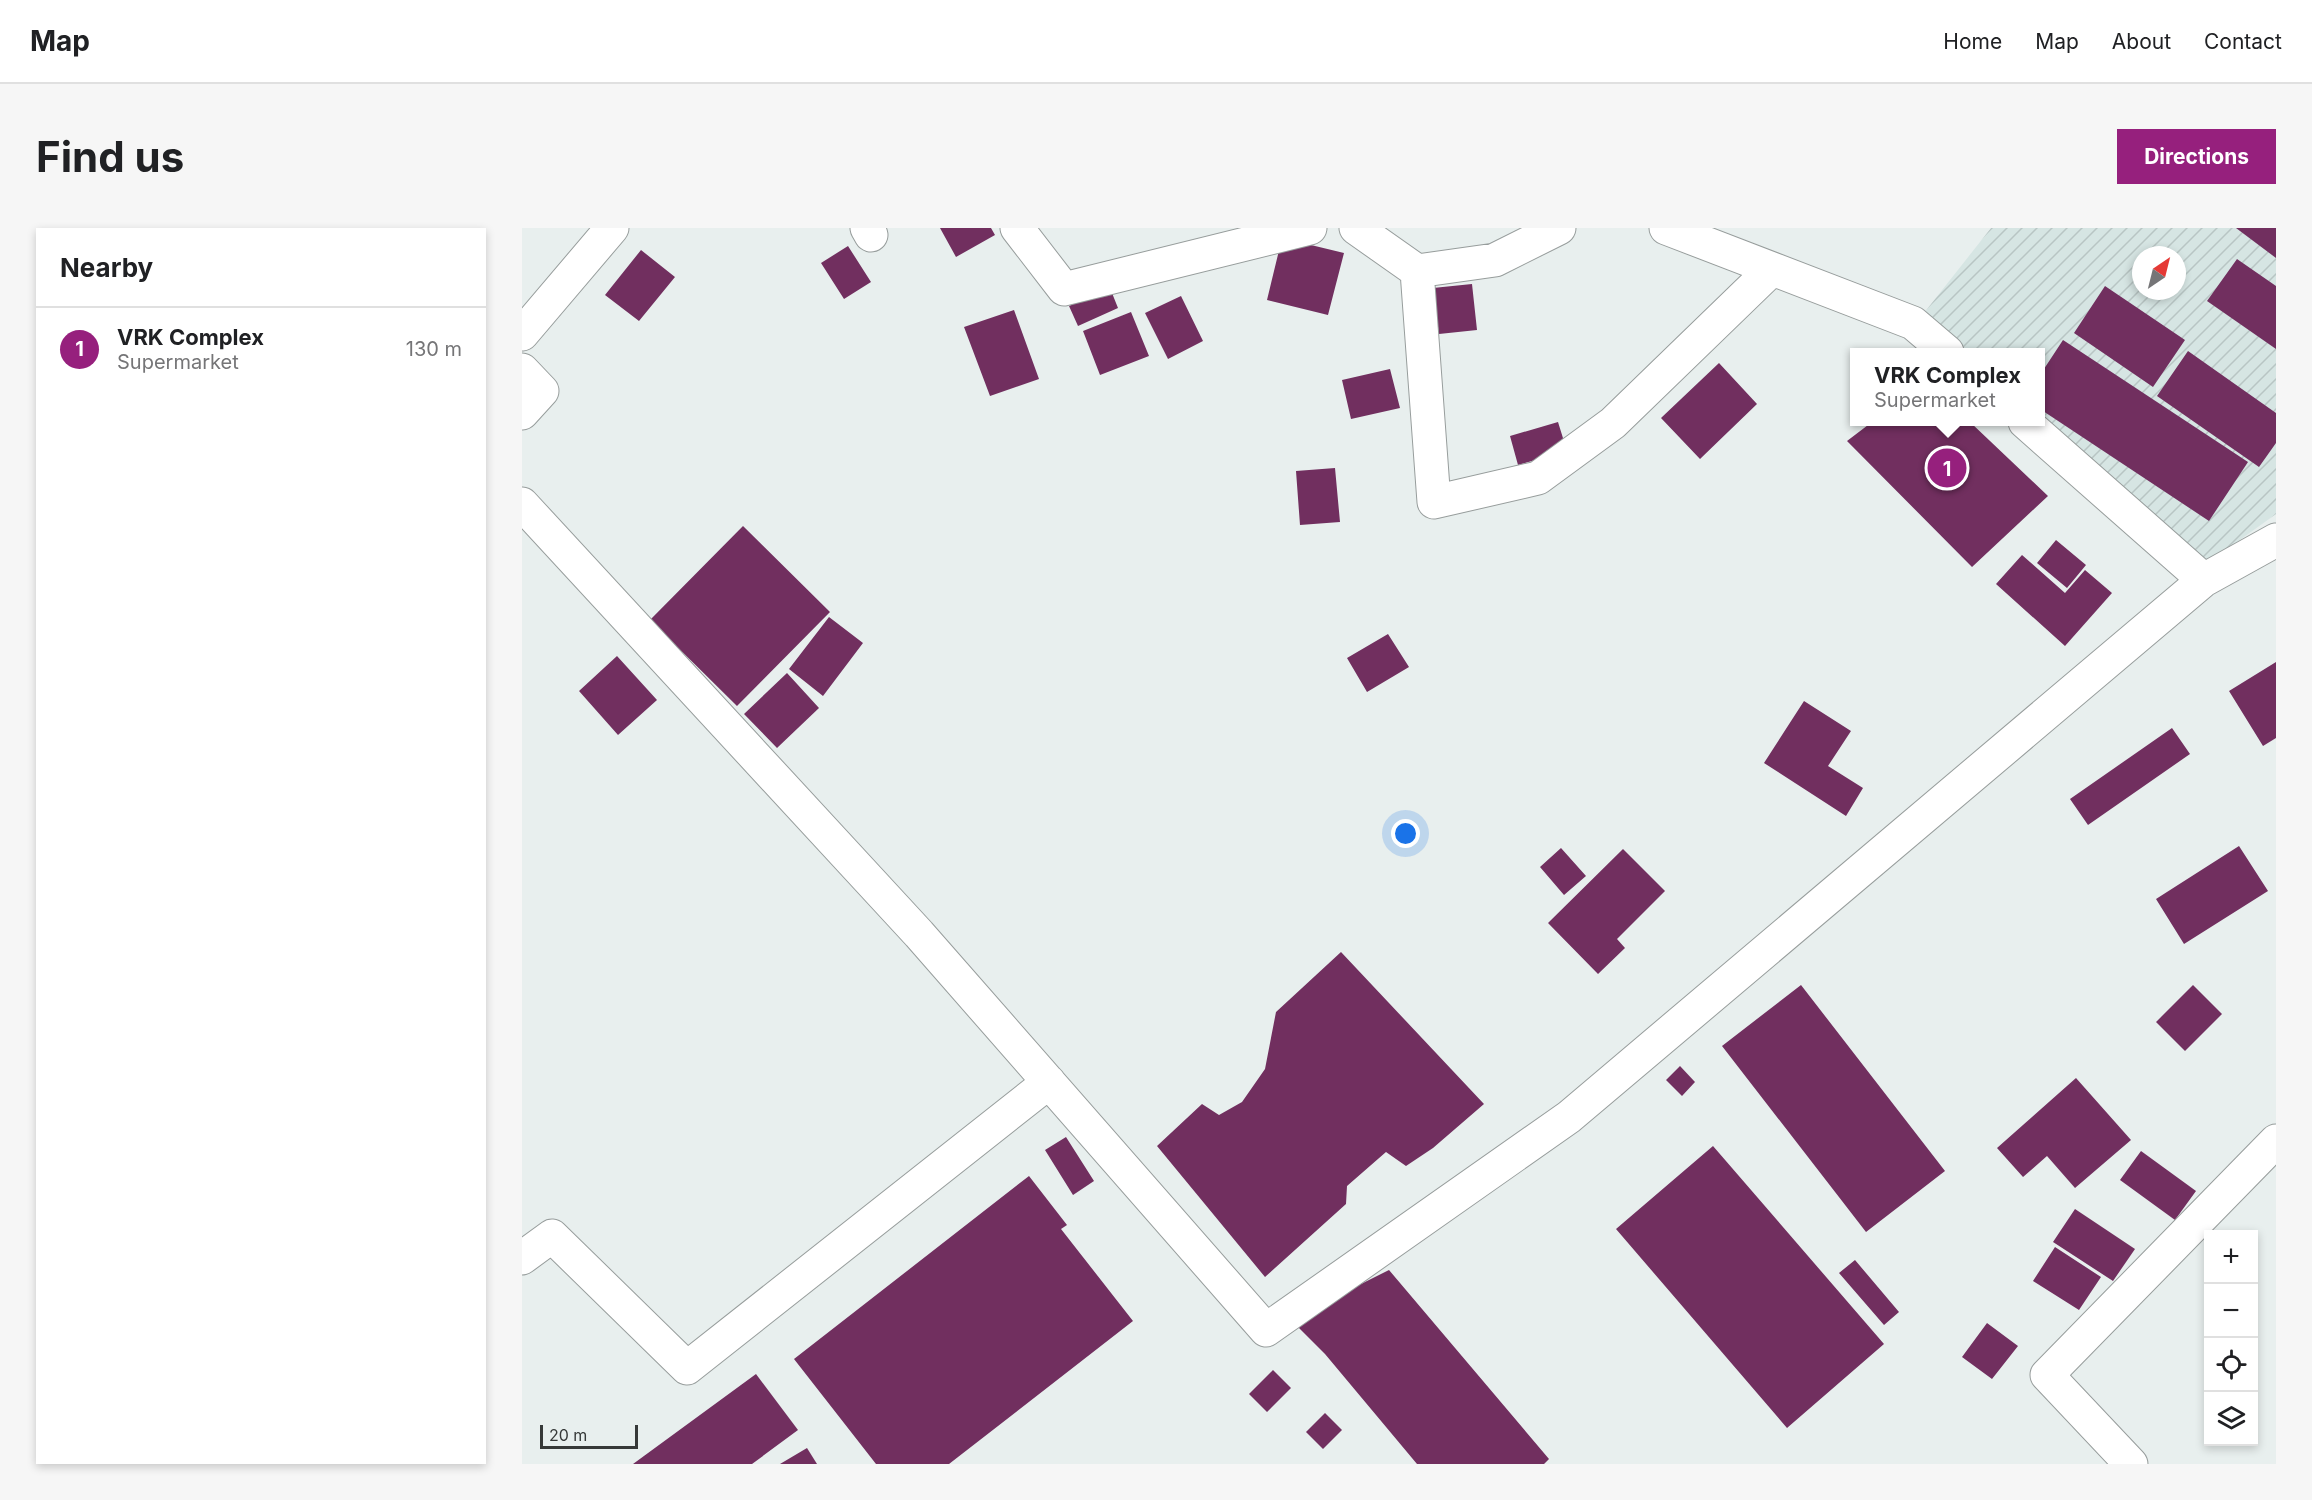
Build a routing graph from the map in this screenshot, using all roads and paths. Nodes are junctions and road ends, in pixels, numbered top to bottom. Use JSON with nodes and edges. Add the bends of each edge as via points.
{"nodes":[{"id":1,"x":612,"y":228,"type":"edge"},
{"id":2,"x":1017,"y":228,"type":"edge"},
{"id":3,"x":1310,"y":228,"type":"edge"},
{"id":4,"x":1356,"y":228,"type":"edge"},
{"id":5,"x":1559,"y":228,"type":"edge"},
{"id":6,"x":1666,"y":228,"type":"edge"},
{"id":7,"x":1773,"y":269,"type":"junction"},
{"id":8,"x":1417,"y":271,"type":"junction"},
{"id":9,"x":522,"y":334,"type":"edge"},
{"id":10,"x":1942,"y":348,"type":"edge"},
{"id":11,"x":522,"y":370,"type":"edge"},
{"id":12,"x":522,"y":413,"type":"edge"},
{"id":13,"x":2030,"y":426,"type":"edge"},
{"id":14,"x":522,"y":504,"type":"edge"},
{"id":15,"x":2276,"y":540,"type":"edge"},
{"id":16,"x":2204,"y":580,"type":"junction"},
{"id":17,"x":1049,"y":1082,"type":"junction"},
{"id":18,"x":2276,"y":1141,"type":"edge"},
{"id":19,"x":522,"y":1258,"type":"edge"},
{"id":20,"x":2131,"y":1464,"type":"edge"}],
"edges":[{"from":1,"to":9,"type":"street"},
{"from":2,"to":3,"type":"street","via":[[1064,289]]},
{"from":4,"to":8,"type":"street"},
{"from":5,"to":8,"type":"street","via":[[1495,260]]},
{"from":6,"to":7,"type":"street"},
{"from":7,"to":8,"type":"street","via":[[1613,423],[1538,478],[1434,502]]},
{"from":7,"to":10,"type":"street","via":[[1913,322]]},
{"from":11,"to":12,"type":"street","via":[[542,391]]},
{"from":13,"to":16,"type":"street"},
{"from":14,"to":17,"type":"street","via":[[919,934]]},
{"from":15,"to":16,"type":"street"},
{"from":16,"to":17,"type":"street","via":[[1569,1117],[1266,1330]]},
{"from":17,"to":19,"type":"street","via":[[687,1368],[552,1236]]},
{"from":18,"to":20,"type":"street","via":[[2047,1375]]}]}
